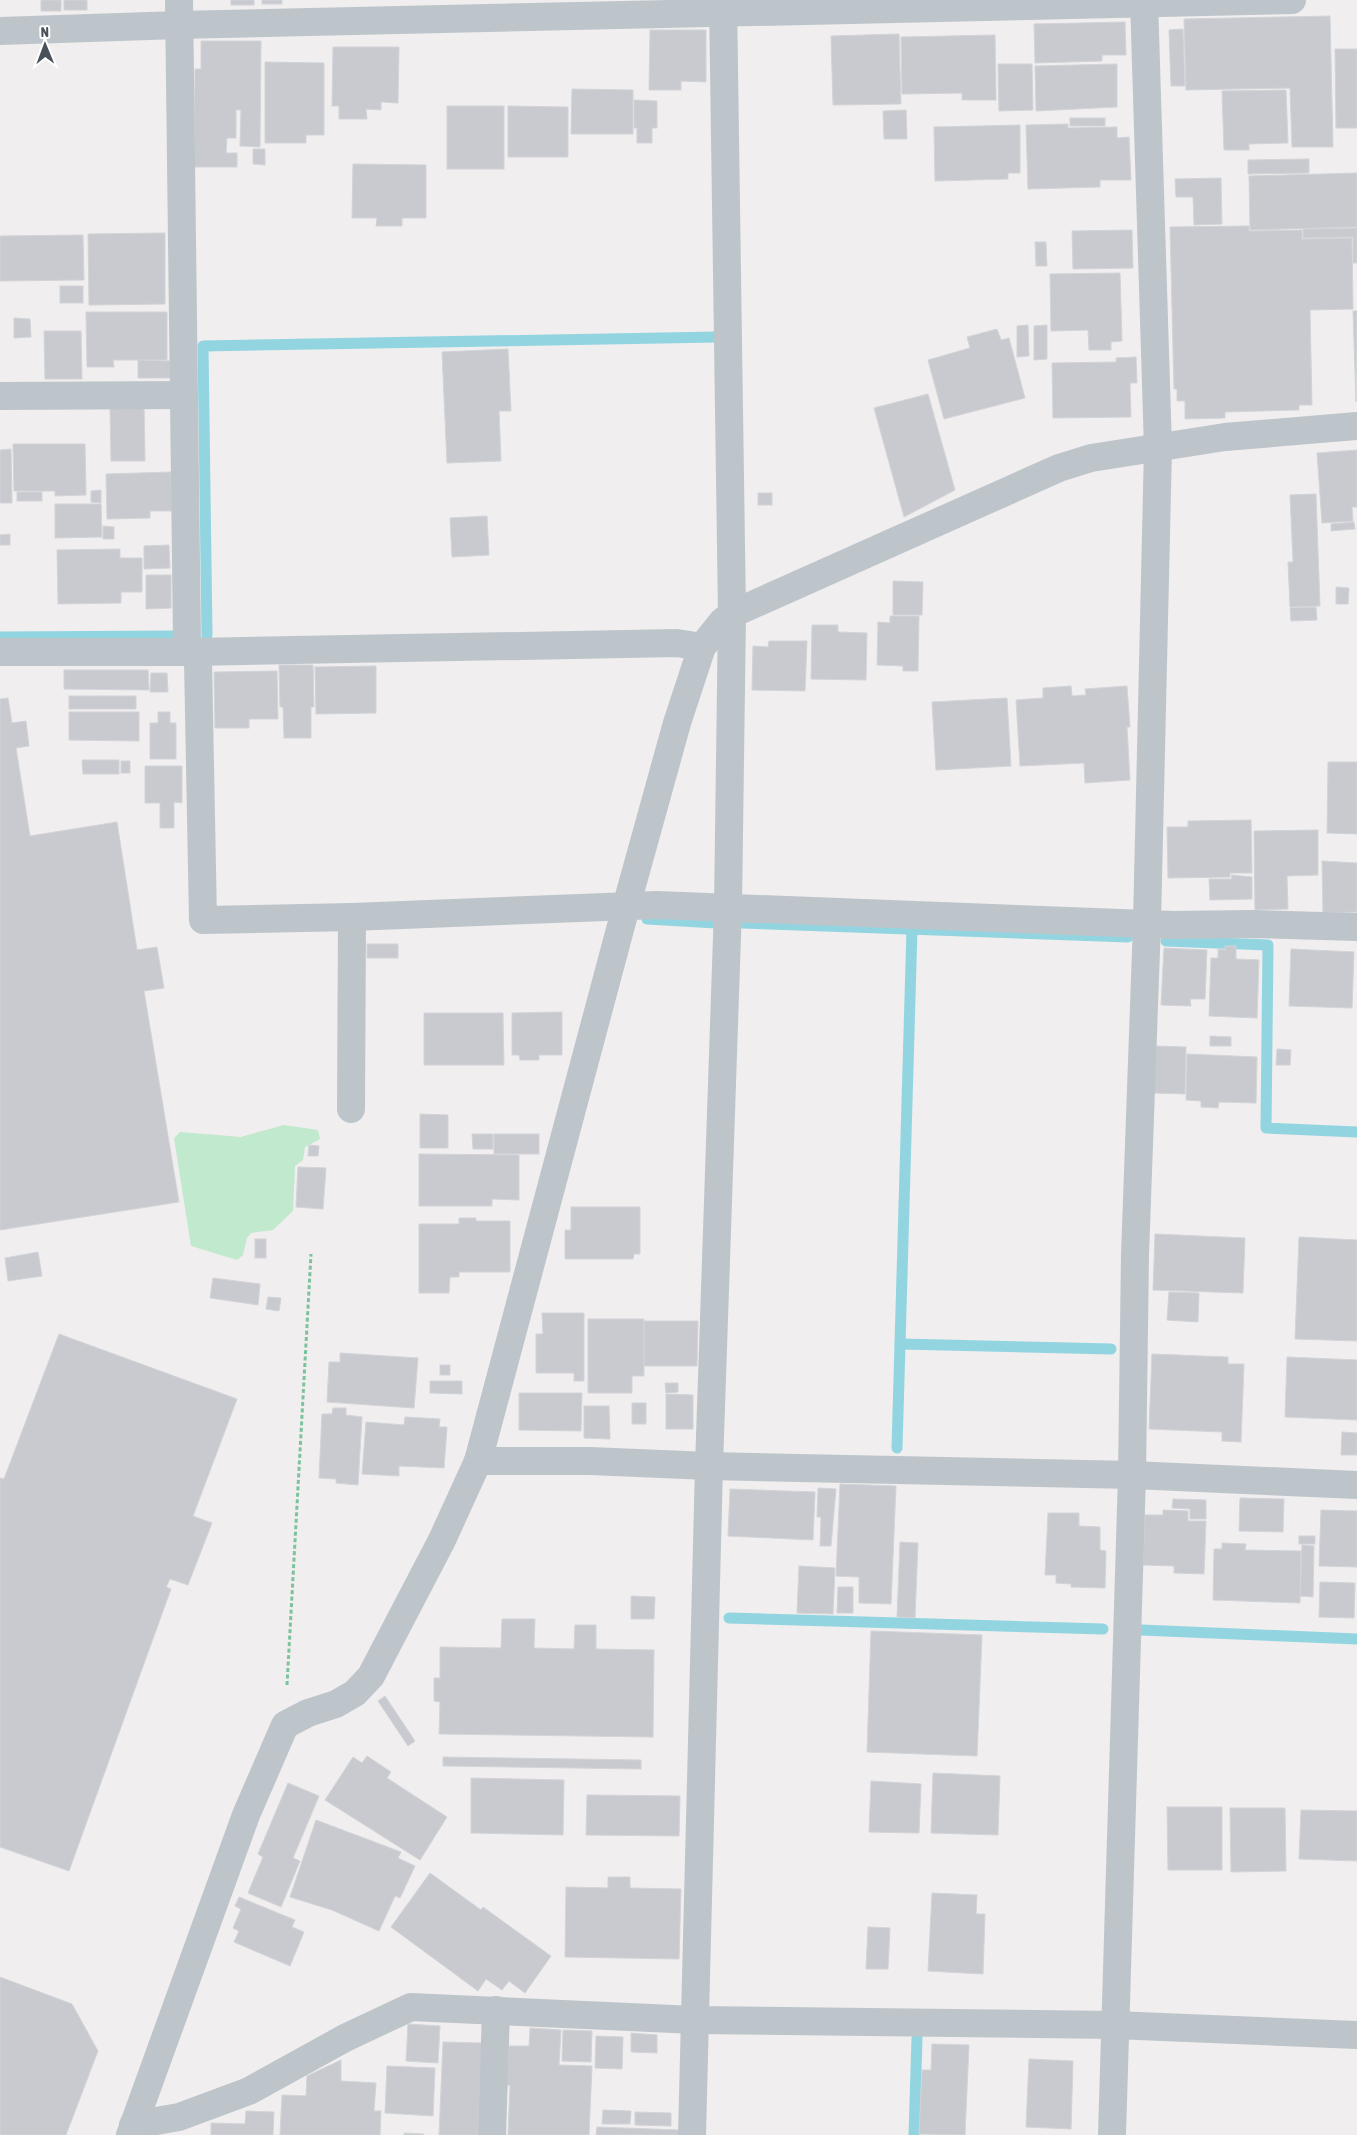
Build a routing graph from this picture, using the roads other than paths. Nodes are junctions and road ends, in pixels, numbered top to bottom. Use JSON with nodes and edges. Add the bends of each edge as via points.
{"nodes":[{"id":1,"x":1292,"y":0,"type":"edge"},
{"id":2,"x":1144,"y":2,"type":"edge"},
{"id":3,"x":724,"y":6,"type":"edge"},
{"id":4,"x":179,"y":13,"type":"edge"},
{"id":5,"x":0,"y":31,"type":"edge"},
{"id":6,"x":184,"y":395,"type":"junction"},
{"id":7,"x":0,"y":396,"type":"edge"},
{"id":8,"x":1357,"y":426,"type":"edge"},
{"id":9,"x":1158,"y":448,"type":"junction"},
{"id":10,"x":732,"y":614,"type":"junction"},
{"id":11,"x":702,"y":647,"type":"junction"},
{"id":12,"x":0,"y":652,"type":"edge"},
{"id":13,"x":192,"y":652,"type":"junction"},
{"id":14,"x":728,"y":906,"type":"junction"},
{"id":15,"x":626,"y":907,"type":"junction"},
{"id":16,"x":352,"y":917,"type":"junction"},
{"id":17,"x":1147,"y":923,"type":"junction"},
{"id":18,"x":1357,"y":927,"type":"edge"},
{"id":19,"x":351,"y":1109,"type":"dead end"},
{"id":20,"x":478,"y":1461,"type":"junction"},
{"id":21,"x":709,"y":1466,"type":"junction"},
{"id":22,"x":1132,"y":1475,"type":"junction"},
{"id":23,"x":1357,"y":1485,"type":"edge"},
{"id":24,"x":496,"y":2010,"type":"junction"},
{"id":25,"x":695,"y":2020,"type":"junction"},
{"id":26,"x":1114,"y":2025,"type":"junction"},
{"id":27,"x":1357,"y":2035,"type":"edge"},
{"id":28,"x":131,"y":2130,"type":"edge"},
{"id":29,"x":492,"y":2135,"type":"edge"},
{"id":30,"x":692,"y":2135,"type":"edge"},
{"id":31,"x":1112,"y":2135,"type":"edge"}],
"edges":[{"from":1,"to":2,"type":"street"},
{"from":2,"to":3,"type":"street"},
{"from":2,"to":9,"type":"street"},
{"from":3,"to":4,"type":"street"},
{"from":3,"to":10,"type":"street"},
{"from":4,"to":5,"type":"street"},
{"from":4,"to":6,"type":"street"},
{"from":6,"to":7,"type":"street"},
{"from":6,"to":13,"type":"street","via":[[187,640]]},
{"from":8,"to":9,"type":"street","via":[[1225,437]]},
{"from":9,"to":10,"type":"street","via":[[1091,458],[1059,468]]},
{"from":9,"to":17,"type":"street"},
{"from":10,"to":11,"type":"street"},
{"from":10,"to":14,"type":"street"},
{"from":11,"to":13,"type":"street","via":[[677,643]]},
{"from":11,"to":15,"type":"street"},
{"from":12,"to":13,"type":"street"},
{"from":13,"to":16,"type":"street","via":[[198,661],[203,920]]},
{"from":14,"to":15,"type":"street","via":[[657,904]]},
{"from":14,"to":17,"type":"street"},
{"from":14,"to":21,"type":"street"},
{"from":15,"to":16,"type":"street"},
{"from":15,"to":20,"type":"street"},
{"from":16,"to":19,"type":"street"},
{"from":17,"to":18,"type":"street"},
{"from":17,"to":22,"type":"street","via":[[1135,1255]]},
{"from":20,"to":21,"type":"street"},
{"from":20,"to":28,"type":"street","via":[[442,1540],[371,1676],[336,1704],[285,1725],[246,1815]]},
{"from":21,"to":22,"type":"street"},
{"from":21,"to":25,"type":"street"},
{"from":22,"to":23,"type":"street"},
{"from":22,"to":26,"type":"street"},
{"from":24,"to":25,"type":"street"},
{"from":24,"to":28,"type":"street","via":[[411,2007],[345,2038],[249,2091],[179,2117]]},
{"from":24,"to":29,"type":"street"},
{"from":25,"to":26,"type":"street"},
{"from":25,"to":30,"type":"street"},
{"from":26,"to":27,"type":"street"},
{"from":26,"to":31,"type":"street"}]}
